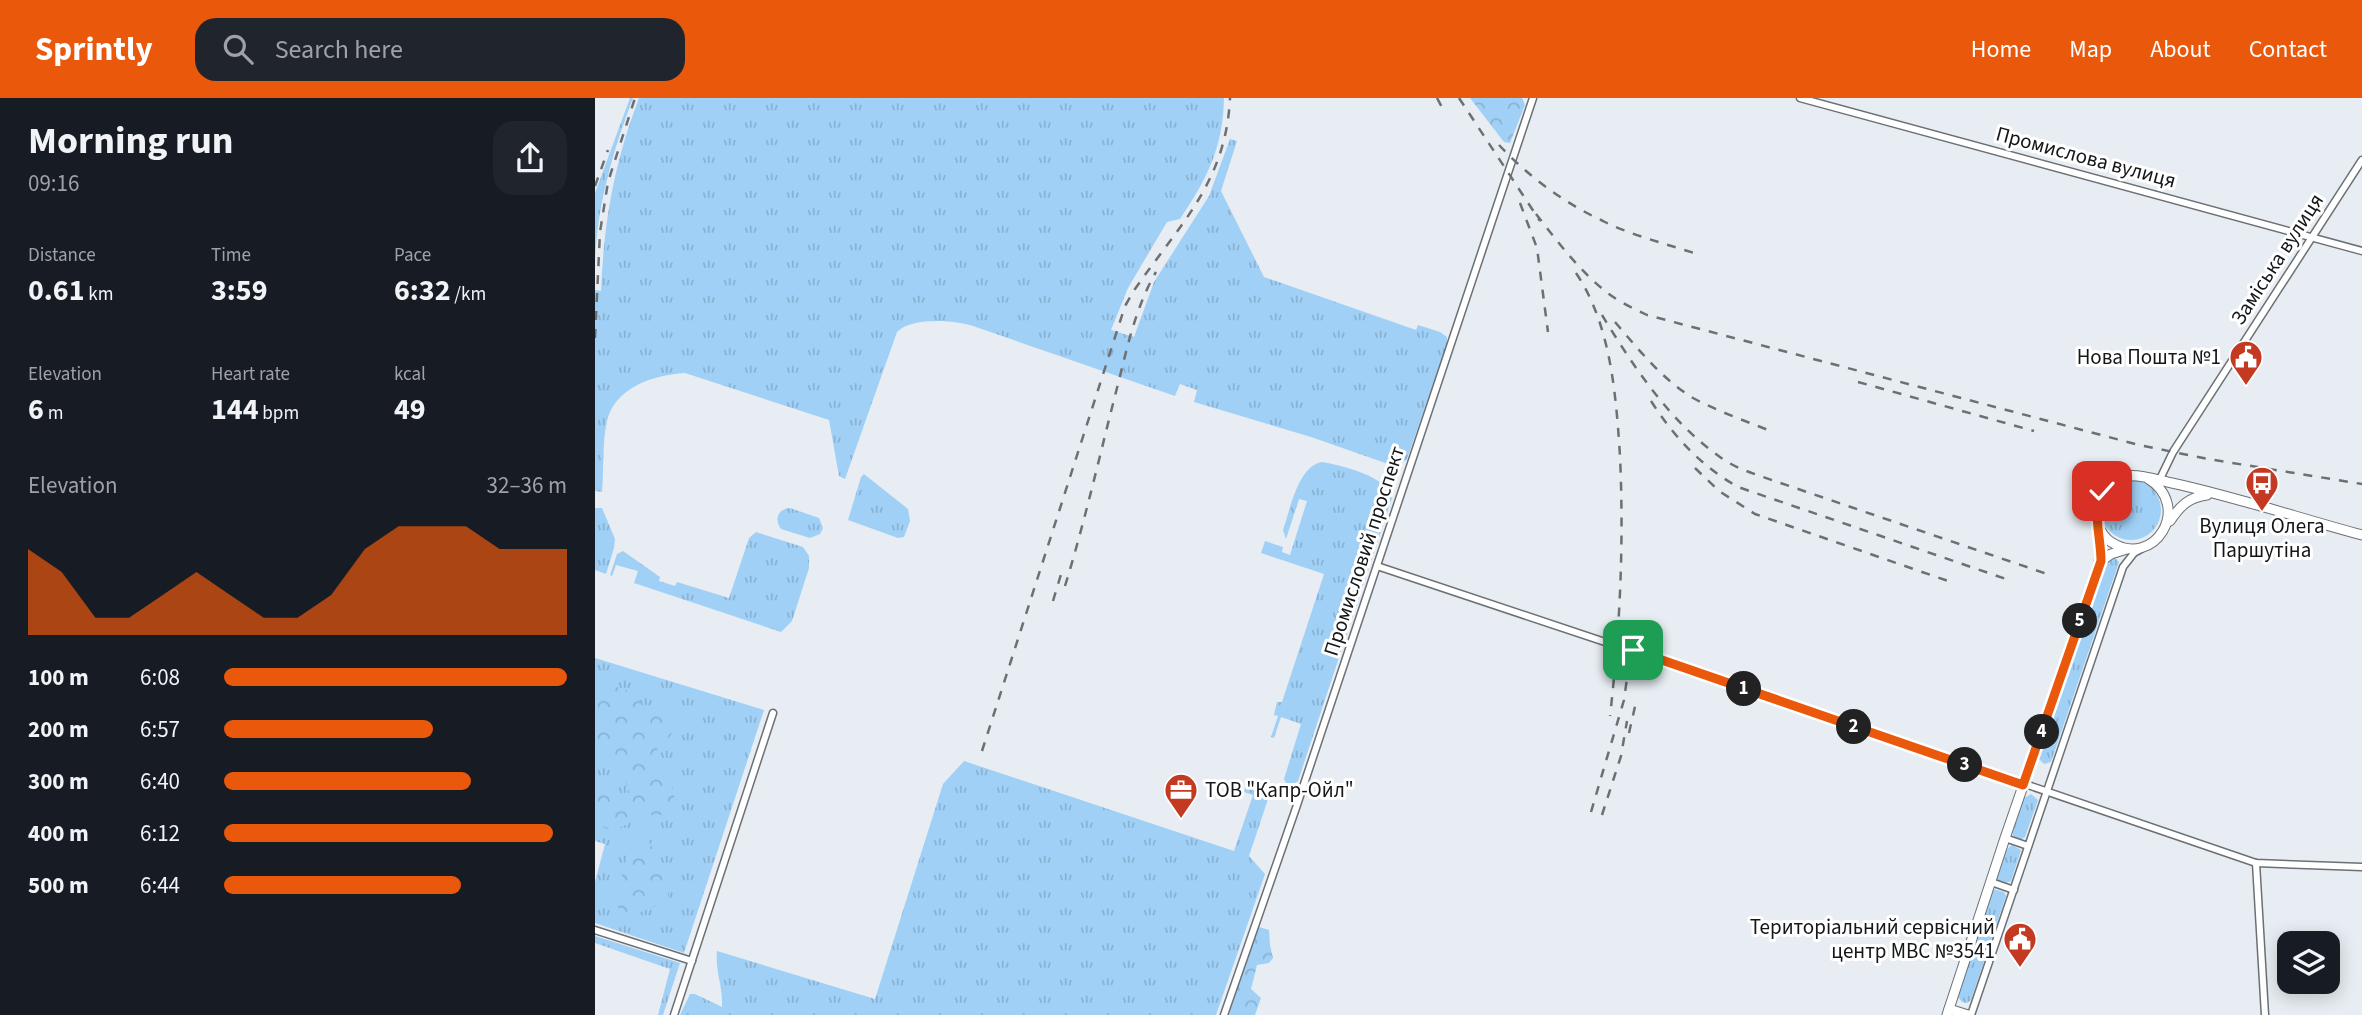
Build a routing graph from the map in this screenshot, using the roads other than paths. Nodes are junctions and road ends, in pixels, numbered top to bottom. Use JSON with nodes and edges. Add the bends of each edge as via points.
{"nodes":[{"id":1,"x":1534,"y":98,"type":"edge"},
{"id":2,"x":1800,"y":98,"type":"edge"},
{"id":3,"x":2362,"y":160,"type":"edge"},
{"id":4,"x":2311,"y":238,"type":"junction"},
{"id":5,"x":2362,"y":251,"type":"edge"},
{"id":6,"x":2158,"y":483,"type":"junction"},
{"id":7,"x":2220,"y":495,"type":"junction"},
{"id":8,"x":2098,"y":526,"type":"junction"},
{"id":9,"x":2165,"y":529,"type":"junction"},
{"id":10,"x":2362,"y":536,"type":"edge"},
{"id":11,"x":2151,"y":543,"type":"junction"},
{"id":12,"x":2132,"y":548,"type":"junction"},
{"id":13,"x":2101,"y":561,"type":"junction"},
{"id":14,"x":1377,"y":566,"type":"junction"},
{"id":15,"x":1608,"y":643,"type":"dead end"},
{"id":16,"x":1633,"y":650,"type":"dead end"},
{"id":17,"x":773,"y":713,"type":"dead end"},
{"id":18,"x":2023,"y":785,"type":"junction"},
{"id":19,"x":2046,"y":793,"type":"junction"},
{"id":20,"x":2005,"y":838,"type":"junction"},
{"id":21,"x":2028,"y":846,"type":"junction"},
{"id":22,"x":2256,"y":863,"type":"junction"},
{"id":23,"x":2362,"y":867,"type":"edge"},
{"id":24,"x":1991,"y":882,"type":"junction"},
{"id":25,"x":2014,"y":890,"type":"junction"},
{"id":26,"x":595,"y":930,"type":"edge"},
{"id":27,"x":692,"y":961,"type":"junction"},
{"id":28,"x":1948,"y":1012,"type":"edge"},
{"id":29,"x":674,"y":1015,"type":"edge"},
{"id":30,"x":1224,"y":1015,"type":"edge"},
{"id":31,"x":1969,"y":1015,"type":"edge"},
{"id":32,"x":2265,"y":1015,"type":"edge"}],
"edges":[{"from":1,"to":14,"type":"street","name":"Промисловий проспект"},
{"from":2,"to":4,"type":"street","name":"Промислова вулиця"},
{"from":3,"to":4,"type":"street","name":"Заміська вулиця"},
{"from":4,"to":5,"type":"street","name":"Промислова вулиця"},
{"from":4,"to":6,"type":"street","name":"Заміська вулиця","via":[[2173,452]]},
{"from":6,"to":7,"type":"street"},
{"from":6,"to":8,"type":"street","via":[[2123,476],[2111,482],[2097,504]]},
{"from":6,"to":9,"type":"street","via":[[2168,505]]},
{"from":7,"to":9,"type":"street","via":[[2189,500]]},
{"from":7,"to":10,"type":"street"},
{"from":8,"to":12,"type":"street","via":[[2112,542]]},
{"from":8,"to":13,"type":"street"},
{"from":9,"to":11,"type":"street"},
{"from":11,"to":12,"type":"street"},
{"from":11,"to":19,"type":"street","via":[[2123,566]]},
{"from":12,"to":13,"type":"street"},
{"from":13,"to":18,"type":"street"},
{"from":14,"to":15,"type":"street"},
{"from":14,"to":30,"type":"street","name":"Промисловий проспект"},
{"from":16,"to":18,"type":"street"},
{"from":17,"to":27,"type":"street"},
{"from":18,"to":19,"type":"street"},
{"from":18,"to":20,"type":"street"},
{"from":19,"to":21,"type":"street"},
{"from":19,"to":22,"type":"street"},
{"from":20,"to":21,"type":"street"},
{"from":20,"to":24,"type":"street"},
{"from":21,"to":25,"type":"street"},
{"from":22,"to":23,"type":"street"},
{"from":22,"to":32,"type":"street"},
{"from":24,"to":25,"type":"street"},
{"from":24,"to":28,"type":"street"},
{"from":25,"to":31,"type":"street"},
{"from":26,"to":27,"type":"street"},
{"from":27,"to":29,"type":"street"},
{"from":28,"to":31,"type":"street"}]}
